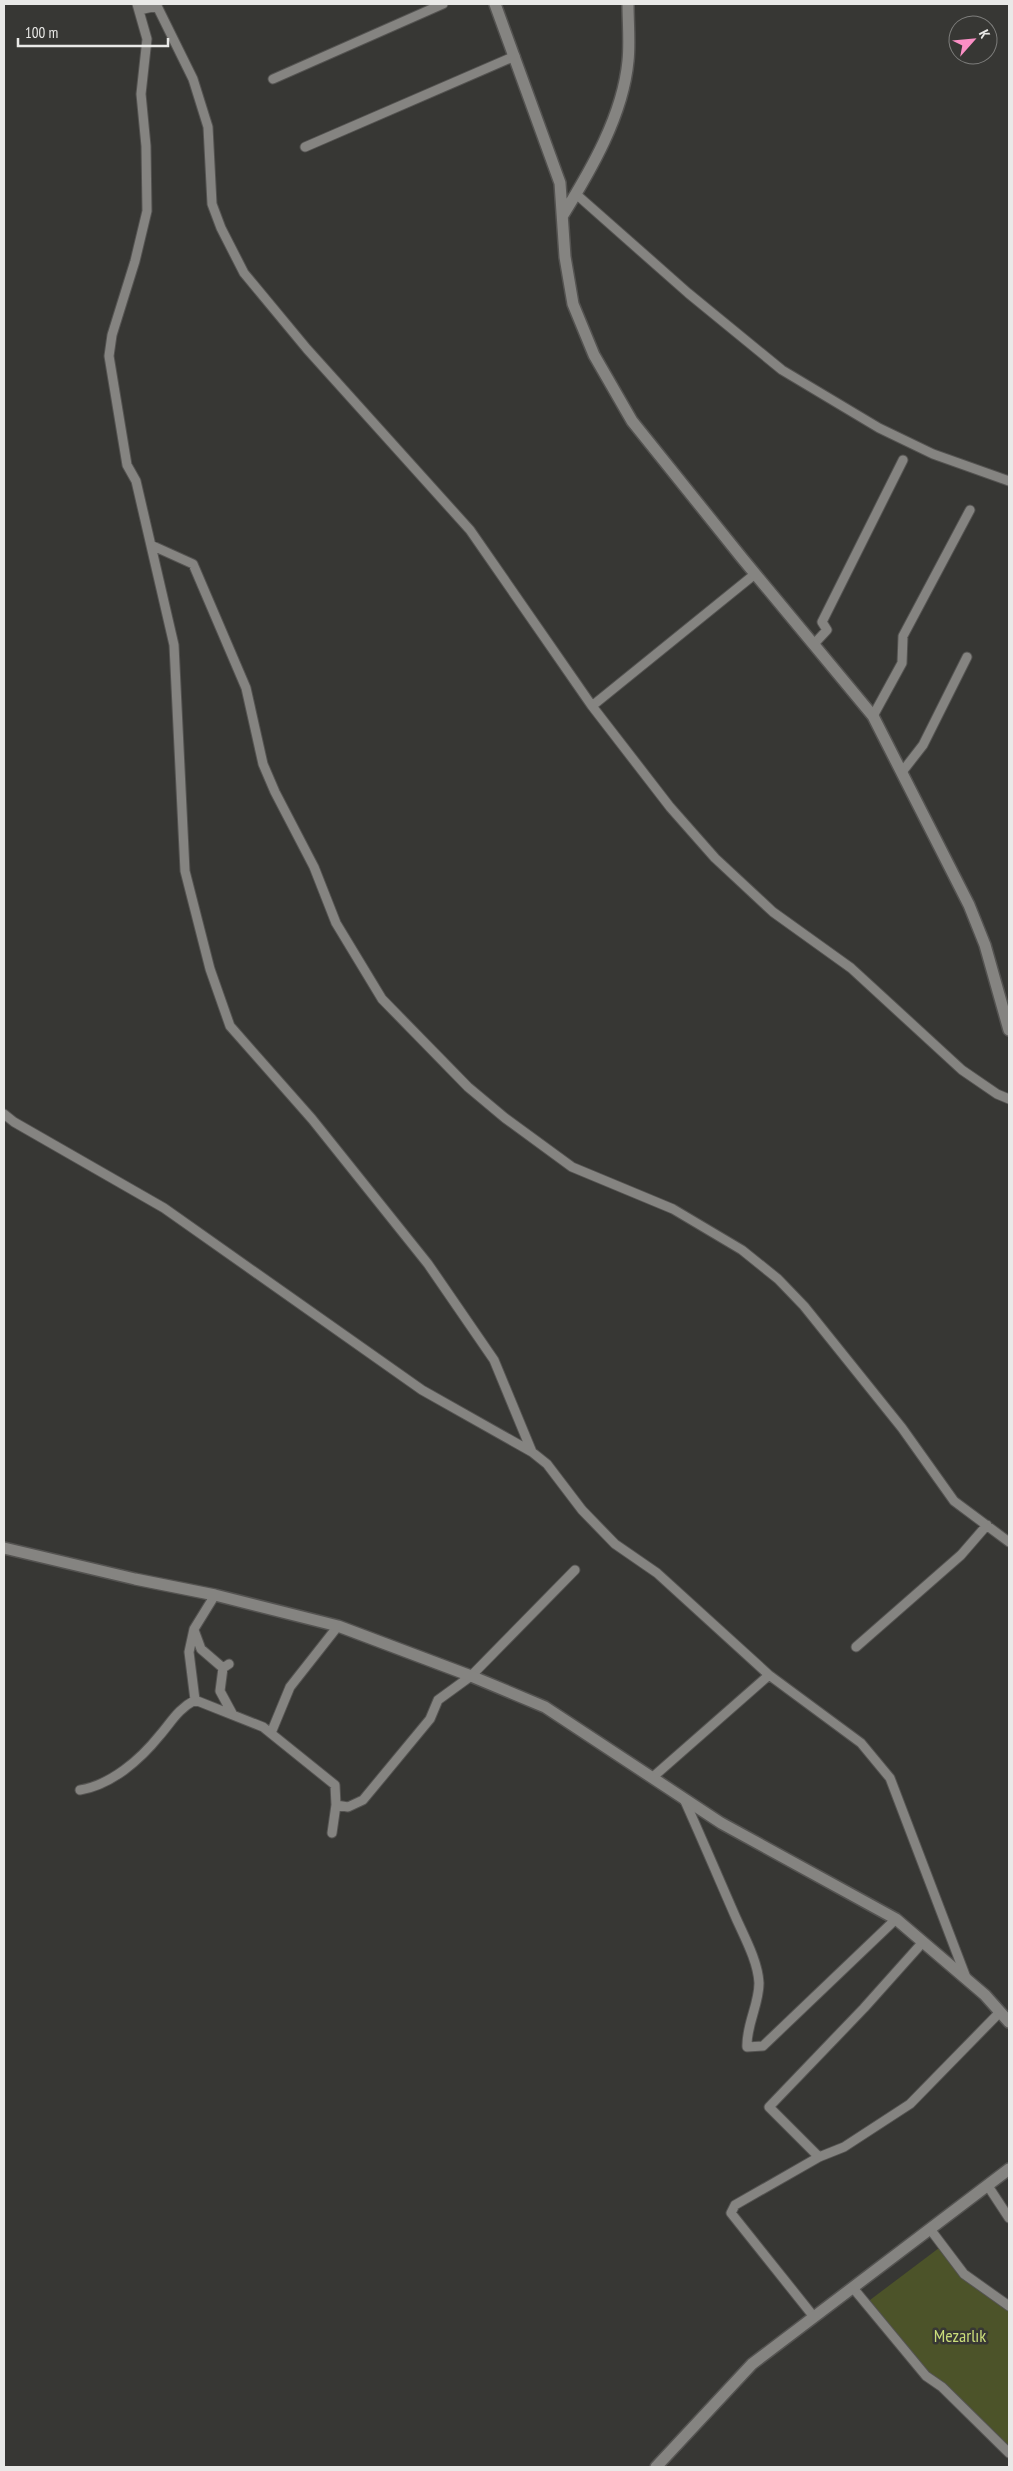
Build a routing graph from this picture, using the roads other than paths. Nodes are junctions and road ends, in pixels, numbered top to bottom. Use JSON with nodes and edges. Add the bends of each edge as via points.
{"nodes":[{"id":1,"x":443,"y":4,"type":"edge"},
{"id":2,"x":495,"y":4,"type":"edge"},
{"id":3,"x":628,"y":4,"type":"edge"},
{"id":4,"x":138,"y":7,"type":"edge"},
{"id":5,"x":515,"y":56,"type":"junction"},
{"id":6,"x":273,"y":79,"type":"dead end"},
{"id":7,"x":305,"y":147,"type":"dead end"},
{"id":8,"x":576,"y":194,"type":"junction"},
{"id":9,"x":563,"y":215,"type":"junction"},
{"id":10,"x":903,"y":460,"type":"dead end"},
{"id":11,"x":1009,"y":481,"type":"edge"},
{"id":12,"x":970,"y":510,"type":"dead end"},
{"id":13,"x":151,"y":545,"type":"junction"},
{"id":14,"x":755,"y":574,"type":"junction"},
{"id":15,"x":814,"y":644,"type":"junction"},
{"id":16,"x":967,"y":657,"type":"dead end"},
{"id":17,"x":592,"y":706,"type":"junction"},
{"id":18,"x":873,"y":716,"type":"junction"},
{"id":19,"x":902,"y":772,"type":"junction"},
{"id":20,"x":1009,"y":1030,"type":"edge"},
{"id":21,"x":1009,"y":1099,"type":"edge"},
{"id":22,"x":4,"y":1114,"type":"edge"},
{"id":23,"x":532,"y":1452,"type":"junction"},
{"id":24,"x":987,"y":1525,"type":"junction"},
{"id":25,"x":1009,"y":1542,"type":"edge"},
{"id":26,"x":4,"y":1548,"type":"edge"},
{"id":27,"x":575,"y":1570,"type":"dead end"},
{"id":28,"x":215,"y":1595,"type":"junction"},
{"id":29,"x":338,"y":1626,"type":"junction"},
{"id":30,"x":194,"y":1629,"type":"junction"},
{"id":31,"x":856,"y":1647,"type":"dead end"},
{"id":32,"x":768,"y":1675,"type":"junction"},
{"id":33,"x":471,"y":1676,"type":"junction"},
{"id":34,"x":195,"y":1700,"type":"junction"},
{"id":35,"x":233,"y":1715,"type":"junction"},
{"id":36,"x":271,"y":1733,"type":"junction"},
{"id":37,"x":653,"y":1777,"type":"junction"},
{"id":38,"x":80,"y":1790,"type":"dead end"},
{"id":39,"x":684,"y":1798,"type":"junction"},
{"id":40,"x":336,"y":1805,"type":"junction"},
{"id":41,"x":332,"y":1833,"type":"dead end"},
{"id":42,"x":896,"y":1919,"type":"junction"},
{"id":43,"x":923,"y":1942,"type":"junction"},
{"id":44,"x":967,"y":1980,"type":"junction"},
{"id":45,"x":1000,"y":2012,"type":"junction"},
{"id":46,"x":1009,"y":2022,"type":"edge"},
{"id":47,"x":819,"y":2157,"type":"junction"},
{"id":48,"x":1009,"y":2169,"type":"edge"},
{"id":49,"x":988,"y":2186,"type":"junction"},
{"id":50,"x":1009,"y":2218,"type":"edge"},
{"id":51,"x":930,"y":2230,"type":"junction"},
{"id":52,"x":853,"y":2288,"type":"junction"},
{"id":53,"x":1009,"y":2306,"type":"edge"},
{"id":54,"x":814,"y":2317,"type":"junction"},
{"id":55,"x":1009,"y":2453,"type":"edge"},
{"id":56,"x":656,"y":2467,"type":"edge"}],
"edges":[{"from":1,"to":6,"type":"street"},
{"from":2,"to":5,"type":"street"},
{"from":3,"to":8,"type":"street","via":[[628,62],[615,115],[586,180]]},
{"from":4,"to":13,"type":"street","via":[[147,39],[141,94],[146,146],[146,211],[109,356],[127,464],[136,481]]},
{"from":4,"to":17,"type":"street","via":[[157,6],[193,79],[208,127],[212,204],[244,272],[307,349],[470,530]]},
{"from":5,"to":7,"type":"street"},
{"from":5,"to":9,"type":"street","via":[[560,184]]},
{"from":8,"to":9,"type":"street"},
{"from":8,"to":11,"type":"street","via":[[782,370],[886,432],[933,454]]},
{"from":9,"to":14,"type":"street","via":[[565,257],[573,304],[607,380],[632,421]]},
{"from":10,"to":15,"type":"street","via":[[822,622],[827,630]]},
{"from":12,"to":18,"type":"street","via":[[903,636],[902,663]]},
{"from":13,"to":23,"type":"street","via":[[174,645],[185,871],[210,969],[230,1026],[312,1119],[428,1264],[494,1360]]},
{"from":13,"to":24,"type":"street","via":[[193,564],[246,688],[263,764],[314,868],[336,923],[382,999],[468,1087],[572,1167],[673,1209],[742,1250],[778,1279],[804,1306],[902,1428],[954,1500]]},
{"from":14,"to":15,"type":"street"},
{"from":14,"to":17,"type":"street"},
{"from":15,"to":18,"type":"street"},
{"from":16,"to":19,"type":"street","via":[[923,745]]},
{"from":17,"to":21,"type":"street","via":[[677,814],[749,892],[851,968],[962,1070]]},
{"from":18,"to":19,"type":"street"},
{"from":19,"to":20,"type":"street","via":[[969,905],[988,954]]},
{"from":22,"to":23,"type":"street","via":[[164,1208],[422,1390]]},
{"from":23,"to":32,"type":"street","via":[[547,1464],[582,1510],[615,1544],[657,1573]]},
{"from":24,"to":25,"type":"street"},
{"from":24,"to":31,"type":"street","via":[[961,1555]]},
{"from":26,"to":28,"type":"street","via":[[135,1580]]},
{"from":27,"to":33,"type":"street"},
{"from":28,"to":29,"type":"street"},
{"from":28,"to":30,"type":"street"},
{"from":29,"to":33,"type":"street"},
{"from":29,"to":36,"type":"street","via":[[290,1688]]},
{"from":30,"to":34,"type":"street","via":[[189,1652]]},
{"from":30,"to":35,"type":"street","via":[[201,1649],[226,1666],[220,1691]]},
{"from":32,"to":37,"type":"street"},
{"from":32,"to":44,"type":"street","via":[[862,1743],[890,1778]]},
{"from":33,"to":37,"type":"street","via":[[546,1707]]},
{"from":33,"to":40,"type":"street","via":[[438,1700],[430,1719],[363,1800],[348,1807]]},
{"from":34,"to":35,"type":"street"},
{"from":34,"to":38,"type":"street","via":[[182,1708],[150,1747],[111,1780],[97,1788]]},
{"from":35,"to":36,"type":"street"},
{"from":36,"to":40,"type":"street","via":[[335,1785]]},
{"from":37,"to":39,"type":"street"},
{"from":39,"to":42,"type":"street","via":[[721,1823]]},
{"from":39,"to":42,"type":"street","via":[[756,1970],[759,1983],[746,2047],[763,2046]]},
{"from":40,"to":41,"type":"street"},
{"from":42,"to":43,"type":"street"},
{"from":43,"to":44,"type":"street"},
{"from":43,"to":47,"type":"street","via":[[769,2107]]},
{"from":44,"to":45,"type":"street"},
{"from":45,"to":46,"type":"street"},
{"from":45,"to":47,"type":"street","via":[[910,2104],[844,2147]]},
{"from":47,"to":54,"type":"street","via":[[735,2205],[731,2213]]},
{"from":48,"to":49,"type":"street"},
{"from":49,"to":50,"type":"street"},
{"from":49,"to":51,"type":"street"},
{"from":51,"to":52,"type":"street"},
{"from":51,"to":53,"type":"street","via":[[964,2274]]},
{"from":52,"to":54,"type":"street"},
{"from":52,"to":55,"type":"street","via":[[926,2376],[942,2387]]},
{"from":54,"to":56,"type":"street","via":[[752,2364]]}]}
